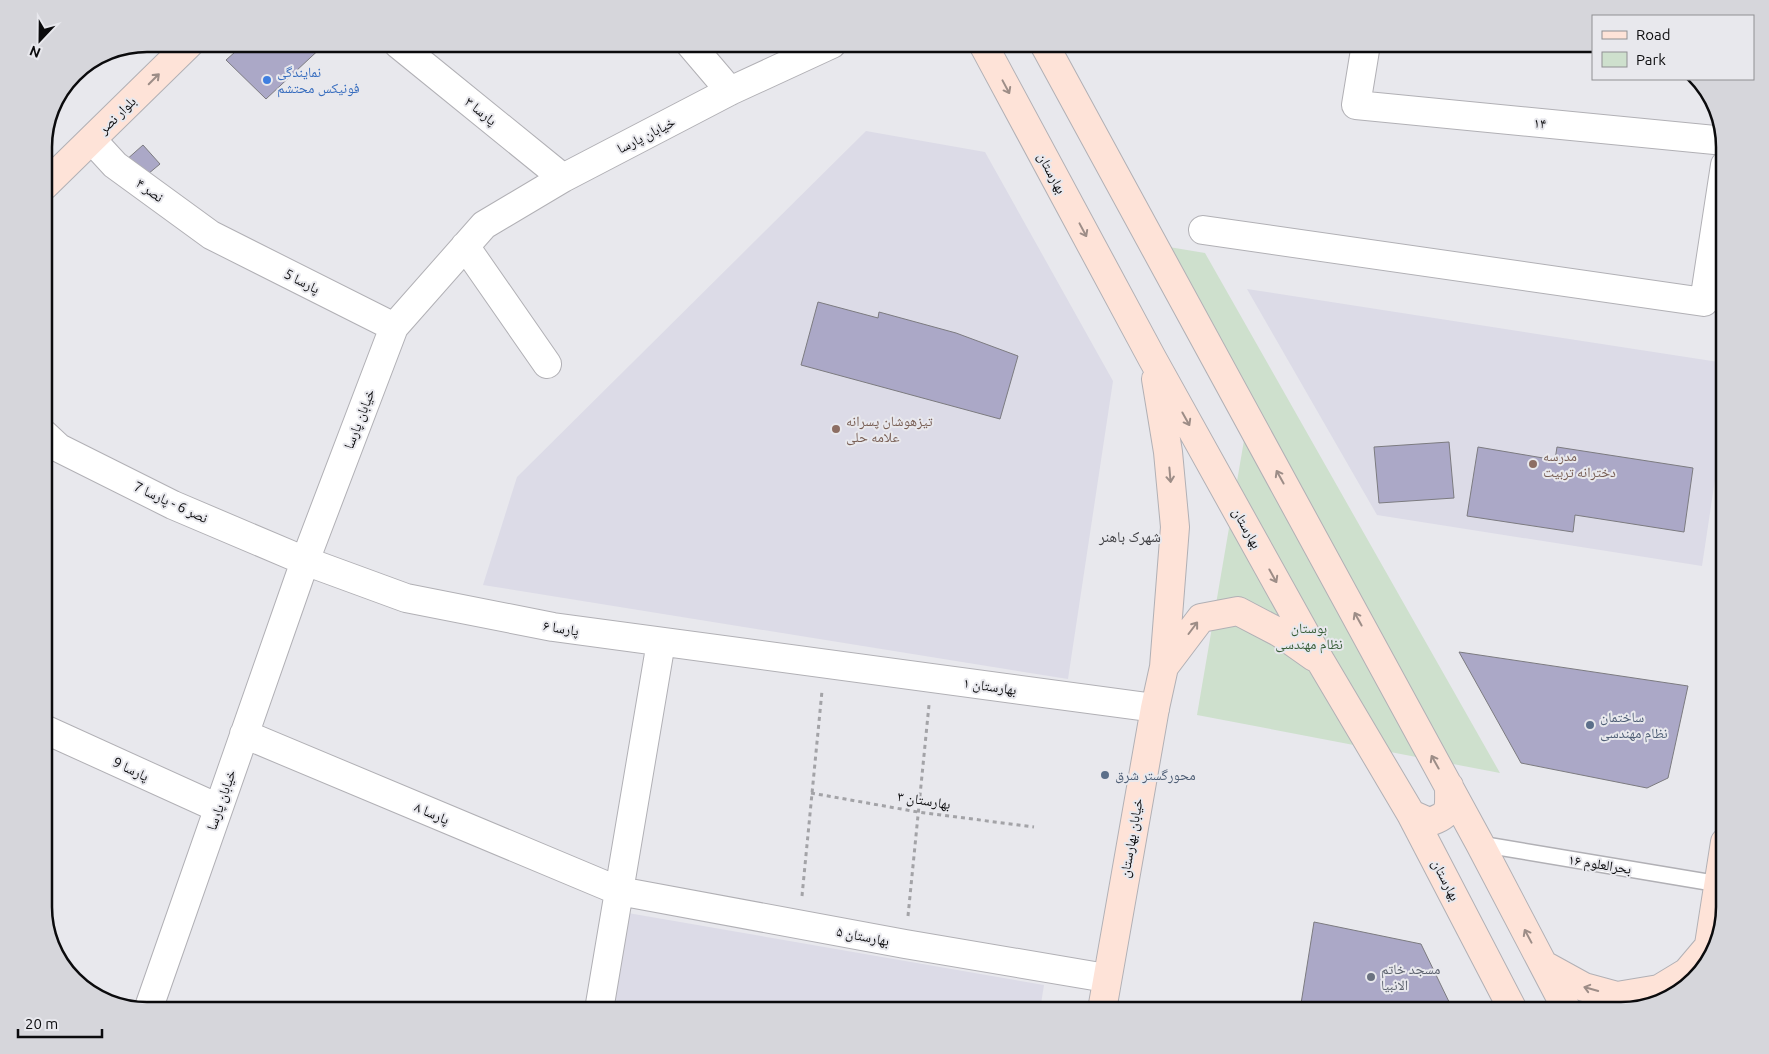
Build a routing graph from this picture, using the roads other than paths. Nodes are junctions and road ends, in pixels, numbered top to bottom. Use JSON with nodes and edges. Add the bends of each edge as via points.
{"nodes":[{"id":1,"x":988,"y":52,"type":"edge"},
{"id":2,"x":1049,"y":52,"type":"edge"},
{"id":3,"x":1365,"y":52,"type":"edge"},
{"id":4,"x":180,"y":53,"type":"edge"},
{"id":5,"x":409,"y":53,"type":"edge"},
{"id":6,"x":697,"y":53,"type":"edge"},
{"id":7,"x":813,"y":53,"type":"edge"},
{"id":8,"x":730,"y":91,"type":"junction"},
{"id":9,"x":92,"y":140,"type":"junction"},
{"id":10,"x":1716,"y":140,"type":"edge"},
{"id":11,"x":53,"y":177,"type":"edge"},
{"id":12,"x":563,"y":178,"type":"junction"},
{"id":13,"x":1716,"y":224,"type":"edge"},
{"id":14,"x":1204,"y":230,"type":"dead end"},
{"id":15,"x":211,"y":235,"type":"joint"},
{"id":16,"x":466,"y":246,"type":"junction"},
{"id":17,"x":394,"y":327,"type":"junction"},
{"id":18,"x":1152,"y":358,"type":"junction"},
{"id":19,"x":547,"y":364,"type":"dead end"},
{"id":20,"x":53,"y":442,"type":"edge"},
{"id":21,"x":305,"y":561,"type":"junction"},
{"id":22,"x":661,"y":642,"type":"junction"},
{"id":23,"x":1321,"y":662,"type":"junction"},
{"id":24,"x":824,"y":664,"type":"joint"},
{"id":25,"x":1164,"y":667,"type":"junction"},
{"id":26,"x":1155,"y":708,"type":"junction"},
{"id":27,"x":53,"y":733,"type":"edge"},
{"id":28,"x":244,"y":734,"type":"junction"},
{"id":29,"x":1448,"y":786,"type":"junction"},
{"id":30,"x":218,"y":808,"type":"junction"},
{"id":31,"x":1411,"y":814,"type":"junction"},
{"id":32,"x":1480,"y":844,"type":"junction"},
{"id":33,"x":1716,"y":883,"type":"edge"},
{"id":34,"x":619,"y":891,"type":"junction"},
{"id":35,"x":1716,"y":914,"type":"edge"},
{"id":36,"x":1712,"y":933,"type":"edge"},
{"id":37,"x":1697,"y":964,"type":"edge"},
{"id":38,"x":1544,"y":965,"type":"junction"},
{"id":39,"x":1106,"y":978,"type":"junction"},
{"id":40,"x":151,"y":1002,"type":"edge"},
{"id":41,"x":600,"y":1002,"type":"edge"},
{"id":42,"x":1103,"y":1002,"type":"edge"},
{"id":43,"x":1509,"y":1002,"type":"edge"},
{"id":44,"x":1563,"y":1002,"type":"edge"}],
"edges":[{"from":1,"to":18,"type":"street","name":"بهارستان","one_way":true},
{"from":29,"to":2,"type":"street","one_way":true},
{"from":3,"to":10,"type":"street","name":"۱۴","via":[[1356,105]]},
{"from":9,"to":4,"type":"street","name":"بلوار نصر","one_way":true},
{"from":5,"to":12,"type":"street","name":"پارسا ۳"},
{"from":6,"to":8,"type":"street"},
{"from":7,"to":8,"type":"street","name":"خیابان پارسا"},
{"from":8,"to":12,"type":"street","name":"خیابان پارسا"},
{"from":9,"to":11,"type":"street","name":"بلوار نصر"},
{"from":9,"to":15,"type":"street","name":"نصر ۴","via":[[115,165]]},
{"from":12,"to":16,"type":"street","name":"خیابان پارسا","via":[[484,225]]},
{"from":13,"to":14,"type":"street","via":[[1704,302]]},
{"from":15,"to":17,"type":"street","name":"پارسا 5"},
{"from":16,"to":17,"type":"street","name":"خیابان پارسا"},
{"from":16,"to":19,"type":"street"},
{"from":17,"to":21,"type":"street","name":"خیابان پارسا"},
{"from":18,"to":23,"type":"street","name":"بهارستان","one_way":true},
{"from":18,"to":25,"type":"street","name":"خیابان بهارستان","one_way":true,"via":[[1168,452],[1175,527]]},
{"from":20,"to":21,"type":"street","name":"نصر 6 - پارسا 7","via":[[173,505]]},
{"from":21,"to":22,"type":"street","name":"پارسا ۶","via":[[406,598],[553,627]]},
{"from":21,"to":28,"type":"street","name":"خیابان پارسا"},
{"from":22,"to":24,"type":"street","name":"پارسا ۶"},
{"from":22,"to":34,"type":"street"},
{"from":25,"to":23,"type":"street","one_way":true,"via":[[1201,618],[1238,610],[1280,633]]},
{"from":23,"to":31,"type":"street","name":"بهارستان"},
{"from":24,"to":26,"type":"street","name":"بهارستان ۱"},
{"from":25,"to":26,"type":"street","name":"خیابان بهارستان"},
{"from":26,"to":39,"type":"street","name":"خیابان بهارستان"},
{"from":27,"to":30,"type":"street","name":"پارسا 9"},
{"from":28,"to":30,"type":"street","name":"خیابان پارسا"},
{"from":28,"to":34,"type":"street","name":"۸ پارسا"},
{"from":29,"to":31,"type":"street","via":[[1449,807],[1442,818],[1429,822]]},
{"from":29,"to":32,"type":"street"},
{"from":30,"to":40,"type":"street","name":"خیابان پارسا"},
{"from":31,"to":43,"type":"street","name":"بهارستان"},
{"from":32,"to":33,"type":"lane","name":"بحرالعلوم ۱۶"},
{"from":38,"to":32,"type":"street","one_way":true},
{"from":34,"to":39,"type":"street","name":"بهارستان ۵"},
{"from":34,"to":41,"type":"street"},
{"from":35,"to":36,"type":"street"},
{"from":37,"to":38,"type":"street","one_way":true,"via":[[1659,988],[1618,996],[1584,987]]},
{"from":38,"to":44,"type":"street"},
{"from":39,"to":42,"type":"street","name":"خیابان بهارستان"}]}
